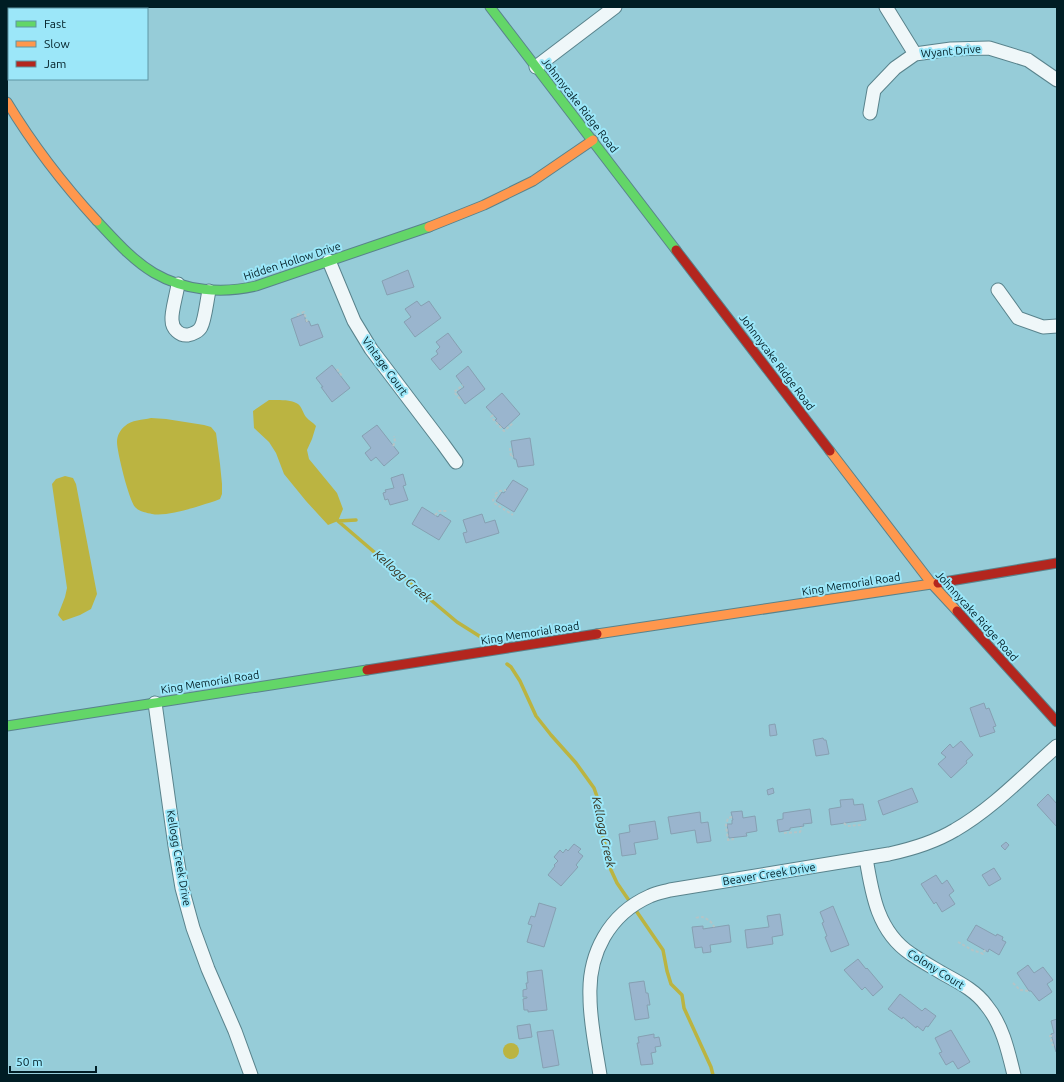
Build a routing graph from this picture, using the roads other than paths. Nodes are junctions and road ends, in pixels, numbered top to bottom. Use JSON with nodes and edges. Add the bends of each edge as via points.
{"nodes":[{"id":1,"x":490,"y":7,"type":"edge"},
{"id":2,"x":615,"y":7,"type":"edge"},
{"id":3,"x":886,"y":7,"type":"edge"},
{"id":4,"x":915,"y":54,"type":"junction"},
{"id":5,"x":536,"y":67,"type":"junction"},
{"id":6,"x":1057,"y":80,"type":"edge"},
{"id":7,"x":7,"y":102,"type":"edge"},
{"id":8,"x":870,"y":114,"type":"dead end"},
{"id":9,"x":593,"y":140,"type":"junction"},
{"id":10,"x":329,"y":261,"type":"junction"},
{"id":11,"x":178,"y":284,"type":"junction"},
{"id":12,"x":998,"y":290,"type":"dead end"},
{"id":13,"x":209,"y":291,"type":"junction"},
{"id":14,"x":1057,"y":326,"type":"edge"},
{"id":15,"x":456,"y":462,"type":"dead end"},
{"id":16,"x":1057,"y":563,"type":"edge"},
{"id":17,"x":932,"y":584,"type":"junction"},
{"id":18,"x":155,"y":703,"type":"junction"},
{"id":19,"x":1057,"y":722,"type":"edge"},
{"id":20,"x":7,"y":726,"type":"edge"},
{"id":21,"x":1057,"y":746,"type":"edge"},
{"id":22,"x":866,"y":858,"type":"junction"},
{"id":23,"x":251,"y":1075,"type":"edge"},
{"id":24,"x":600,"y":1075,"type":"edge"},
{"id":25,"x":1013,"y":1075,"type":"edge"},
{"id":26,"x":1021,"y":1075,"type":"edge"}],
"edges":[{"from":1,"to":5,"type":"street","name":"Johnnycake Ridge Road"},
{"from":2,"to":5,"type":"street"},
{"from":3,"to":4,"type":"street"},
{"from":4,"to":6,"type":"street","name":"Wyant Drive","via":[[989,48],[1028,60]]},
{"from":4,"to":8,"type":"street","name":"Wyant Drive","via":[[895,68],[874,90]]},
{"from":5,"to":9,"type":"street","name":"Johnnycake Ridge Road"},
{"from":7,"to":11,"type":"street","name":"Hidden Hollow Drive","via":[[51,168],[127,253],[152,272]]},
{"from":9,"to":10,"type":"street","name":"Hidden Hollow Drive","via":[[533,181],[484,205]]},
{"from":9,"to":17,"type":"street","name":"Johnnycake Ridge Road"},
{"from":10,"to":13,"type":"street","name":"Hidden Hollow Drive","via":[[246,289]]},
{"from":10,"to":15,"type":"street","name":"Vintage Court","via":[[354,321],[371,349]]},
{"from":11,"to":13,"type":"street","name":"Hidden Hollow Drive"},
{"from":11,"to":13,"type":"street","via":[[172,321],[174,328],[188,335],[202,326]]},
{"from":12,"to":14,"type":"street","via":[[1018,318],[1043,327]]},
{"from":16,"to":17,"type":"street","name":"King Memorial Road"},
{"from":17,"to":18,"type":"street","name":"King Memorial Road"},
{"from":17,"to":19,"type":"street","name":"Johnnycake Ridge Road"},
{"from":18,"to":20,"type":"street","name":"King Memorial Road"},
{"from":18,"to":23,"type":"street","name":"Kellogg Creek Drive","via":[[182,888],[208,969]]},
{"from":21,"to":22,"type":"street","name":"Beaver Creek Drive","via":[[992,804],[955,830],[908,850]]},
{"from":22,"to":24,"type":"street","name":"Beaver Creek Drive","via":[[670,890],[650,896],[629,909],[608,931],[592,965],[590,998]]},
{"from":22,"to":25,"type":"street","name":"Colony Court","via":[[871,888],[882,922],[910,954],[962,985],[985,1003],[994,1015],[1003,1036]]},
{"from":25,"to":26,"type":"street","name":"Colony Court"}]}
